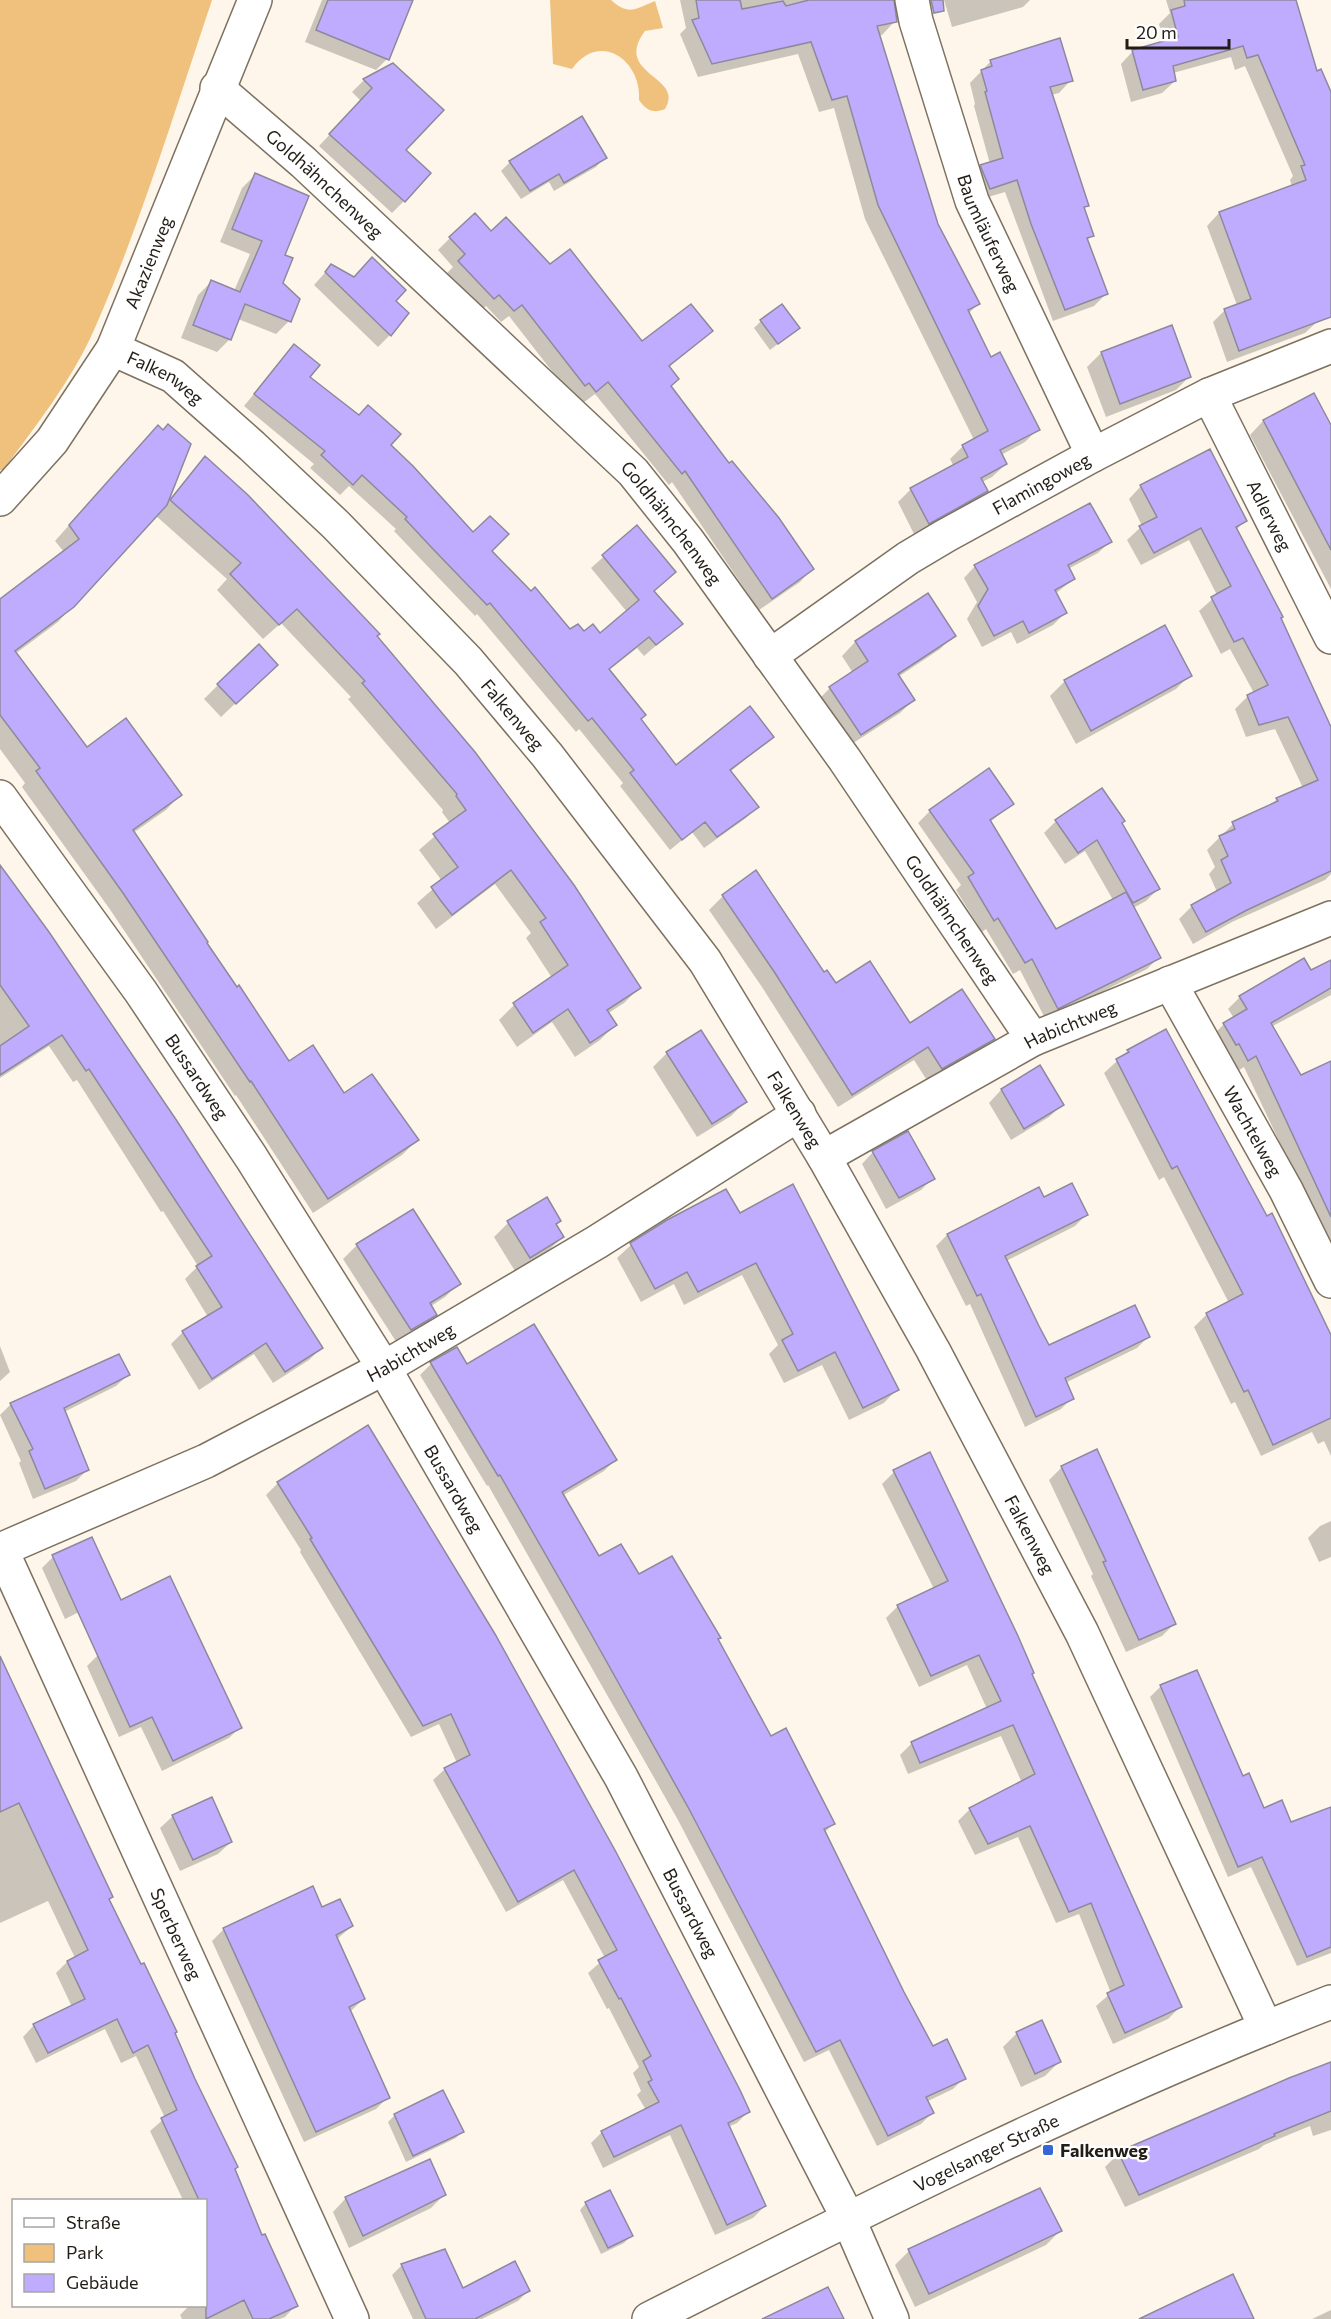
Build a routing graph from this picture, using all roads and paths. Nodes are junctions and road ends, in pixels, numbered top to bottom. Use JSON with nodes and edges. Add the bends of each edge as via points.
{"nodes":[{"id":1,"x":255,"y":0,"type":"edge"},
{"id":2,"x":912,"y":0,"type":"edge"},
{"id":3,"x":218,"y":88,"type":"junction"},
{"id":4,"x":1331,"y":346,"type":"edge"},
{"id":5,"x":113,"y":349,"type":"junction"},
{"id":6,"x":1209,"y":395,"type":"junction"},
{"id":7,"x":1093,"y":455,"type":"junction"},
{"id":8,"x":0,"y":499,"type":"edge"},
{"id":9,"x":1331,"y":637,"type":"edge"},
{"id":10,"x":770,"y":656,"type":"junction"},
{"id":11,"x":0,"y":797,"type":"edge"},
{"id":12,"x":1331,"y":918,"type":"edge"},
{"id":13,"x":1170,"y":983,"type":"junction"},
{"id":14,"x":1033,"y":1039,"type":"junction"},
{"id":15,"x":800,"y":1114,"type":"junction"},
{"id":16,"x":825,"y":1157,"type":"junction"},
{"id":17,"x":1331,"y":1281,"type":"edge"},
{"id":18,"x":384,"y":1368,"type":"junction"},
{"id":19,"x":1,"y":1549,"type":"edge"},
{"id":20,"x":1331,"y":2002,"type":"edge"},
{"id":21,"x":1266,"y":2028,"type":"junction"},
{"id":22,"x":848,"y":2218,"type":"junction"},
{"id":23,"x":352,"y":2319,"type":"edge"},
{"id":24,"x":649,"y":2319,"type":"edge"},
{"id":25,"x":892,"y":2319,"type":"edge"}],
"edges":[{"from":1,"to":3,"type":"street","name":"Akazienweg"},
{"from":2,"to":7,"type":"street","name":"Baumläuferweg","via":[[972,201]]},
{"from":3,"to":5,"type":"street","name":"Akazienweg"},
{"from":3,"to":10,"type":"street","name":"Goldhähnchenweg","via":[[633,472]]},
{"from":4,"to":6,"type":"street","name":"Flamingoweg"},
{"from":5,"to":8,"type":"street","name":"Akazienweg","via":[[52,441]]},
{"from":5,"to":15,"type":"street","name":"Falkenweg","via":[[173,376],[336,525],[468,661],[547,755],[705,961]]},
{"from":6,"to":7,"type":"street","name":"Flamingoweg"},
{"from":6,"to":9,"type":"street","name":"Adlerweg"},
{"from":7,"to":10,"type":"street","name":"Flamingoweg","via":[[908,558]]},
{"from":10,"to":14,"type":"street","name":"Goldhähnchenweg"},
{"from":11,"to":18,"type":"street","name":"Bussardweg","via":[[141,992]]},
{"from":12,"to":13,"type":"street","name":"Habichtweg"},
{"from":13,"to":14,"type":"street","name":"Habichtweg"},
{"from":13,"to":17,"type":"street","name":"Wachtelweg","via":[[1286,1190]]},
{"from":14,"to":16,"type":"street","name":"Habichtweg"},
{"from":15,"to":16,"type":"street","name":"Falkenweg"},
{"from":15,"to":18,"type":"street","name":"Habichtweg","via":[[597,1242]]},
{"from":16,"to":21,"type":"street","name":"Falkenweg","via":[[933,1350],[1082,1633]]},
{"from":18,"to":19,"type":"street","name":"Habichtweg","via":[[206,1461]]},
{"from":18,"to":22,"type":"street","name":"Bussardweg","via":[[621,1777]]},
{"from":19,"to":23,"type":"street","name":"Sperberweg"},
{"from":20,"to":21,"type":"street","name":"Vogelsanger Straße"},
{"from":21,"to":22,"type":"street","name":"Vogelsanger Straße"},
{"from":22,"to":24,"type":"street","name":"Vogelsanger Straße"},
{"from":22,"to":25,"type":"street","name":"Bussardweg"}]}
